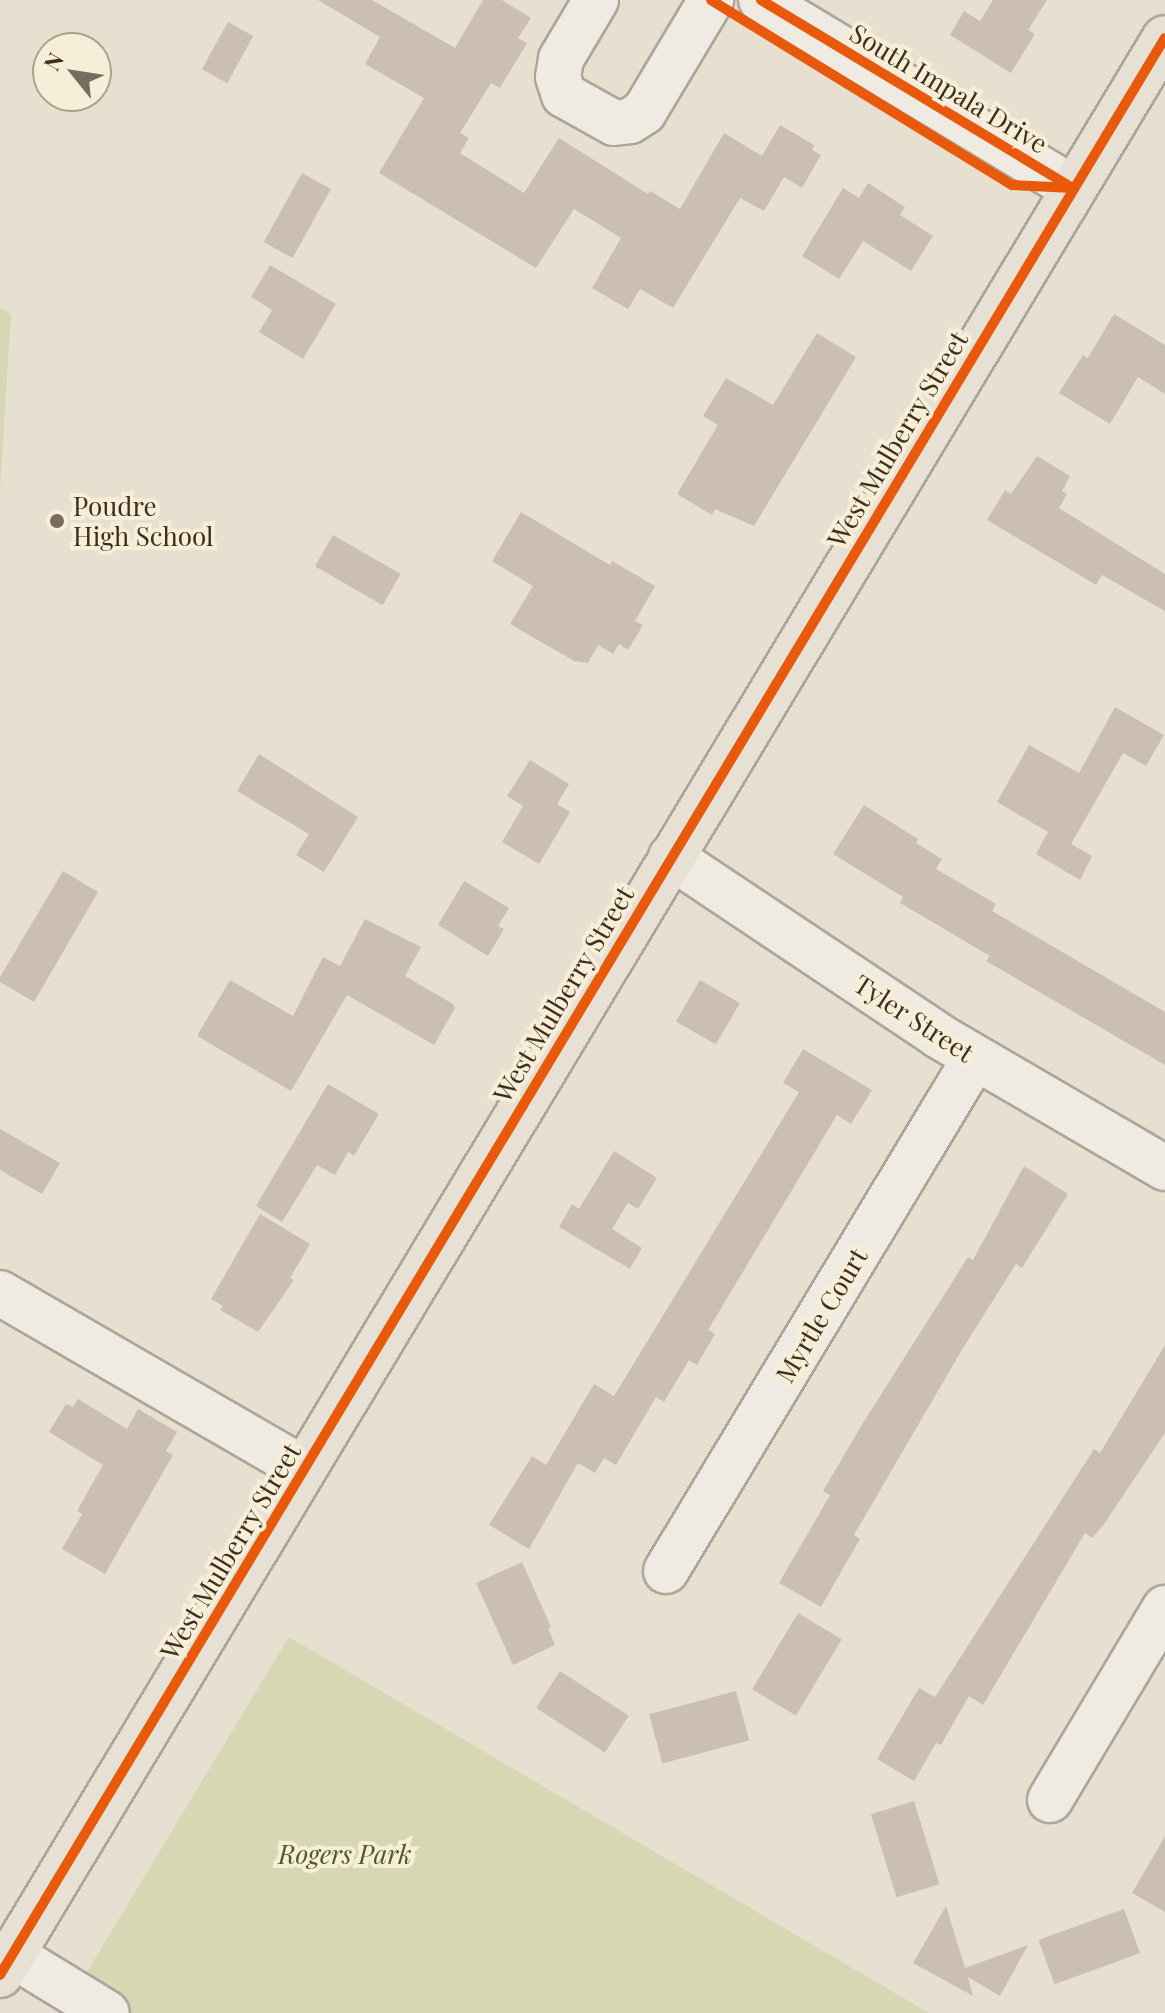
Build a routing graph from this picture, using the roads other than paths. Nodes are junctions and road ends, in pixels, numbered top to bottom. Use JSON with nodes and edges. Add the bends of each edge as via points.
{"nodes":[{"id":1,"x":596,"y":0,"type":"edge"},
{"id":2,"x":711,"y":0,"type":"edge"},
{"id":3,"x":761,"y":0,"type":"edge"},
{"id":4,"x":1164,"y":40,"type":"edge"},
{"id":5,"x":1073,"y":188,"type":"junction"},
{"id":6,"x":671,"y":857,"type":"junction"},
{"id":7,"x":975,"y":1058,"type":"junction"},
{"id":8,"x":1165,"y":1168,"type":"edge"},
{"id":9,"x":0,"y":1293,"type":"edge"},
{"id":10,"x":304,"y":1469,"type":"junction"},
{"id":11,"x":666,"y":1571,"type":"dead end"},
{"id":12,"x":1165,"y":1608,"type":"edge"},
{"id":13,"x":1050,"y":1800,"type":"dead end"},
{"id":14,"x":6,"y":1965,"type":"edge"},
{"id":15,"x":107,"y":2013,"type":"edge"}],
"edges":[{"from":1,"to":2,"type":"street","via":[[561,59],[558,77],[564,95],[614,123],[644,112]]},
{"from":3,"to":5,"type":"street","name":"South Impala Drive"},
{"from":4,"to":5,"type":"main road","name":"West Mulberry Street"},
{"from":5,"to":6,"type":"main road","name":"West Mulberry Street"},
{"from":6,"to":7,"type":"street","name":"Tyler Street"},
{"from":6,"to":10,"type":"main road","name":"West Mulberry Street"},
{"from":7,"to":8,"type":"street","name":"Tyler Street"},
{"from":7,"to":11,"type":"street","name":"Myrtle Court"},
{"from":9,"to":10,"type":"street"},
{"from":10,"to":14,"type":"main road","name":"West Mulberry Street"},
{"from":12,"to":13,"type":"street"},
{"from":14,"to":15,"type":"street"}]}
